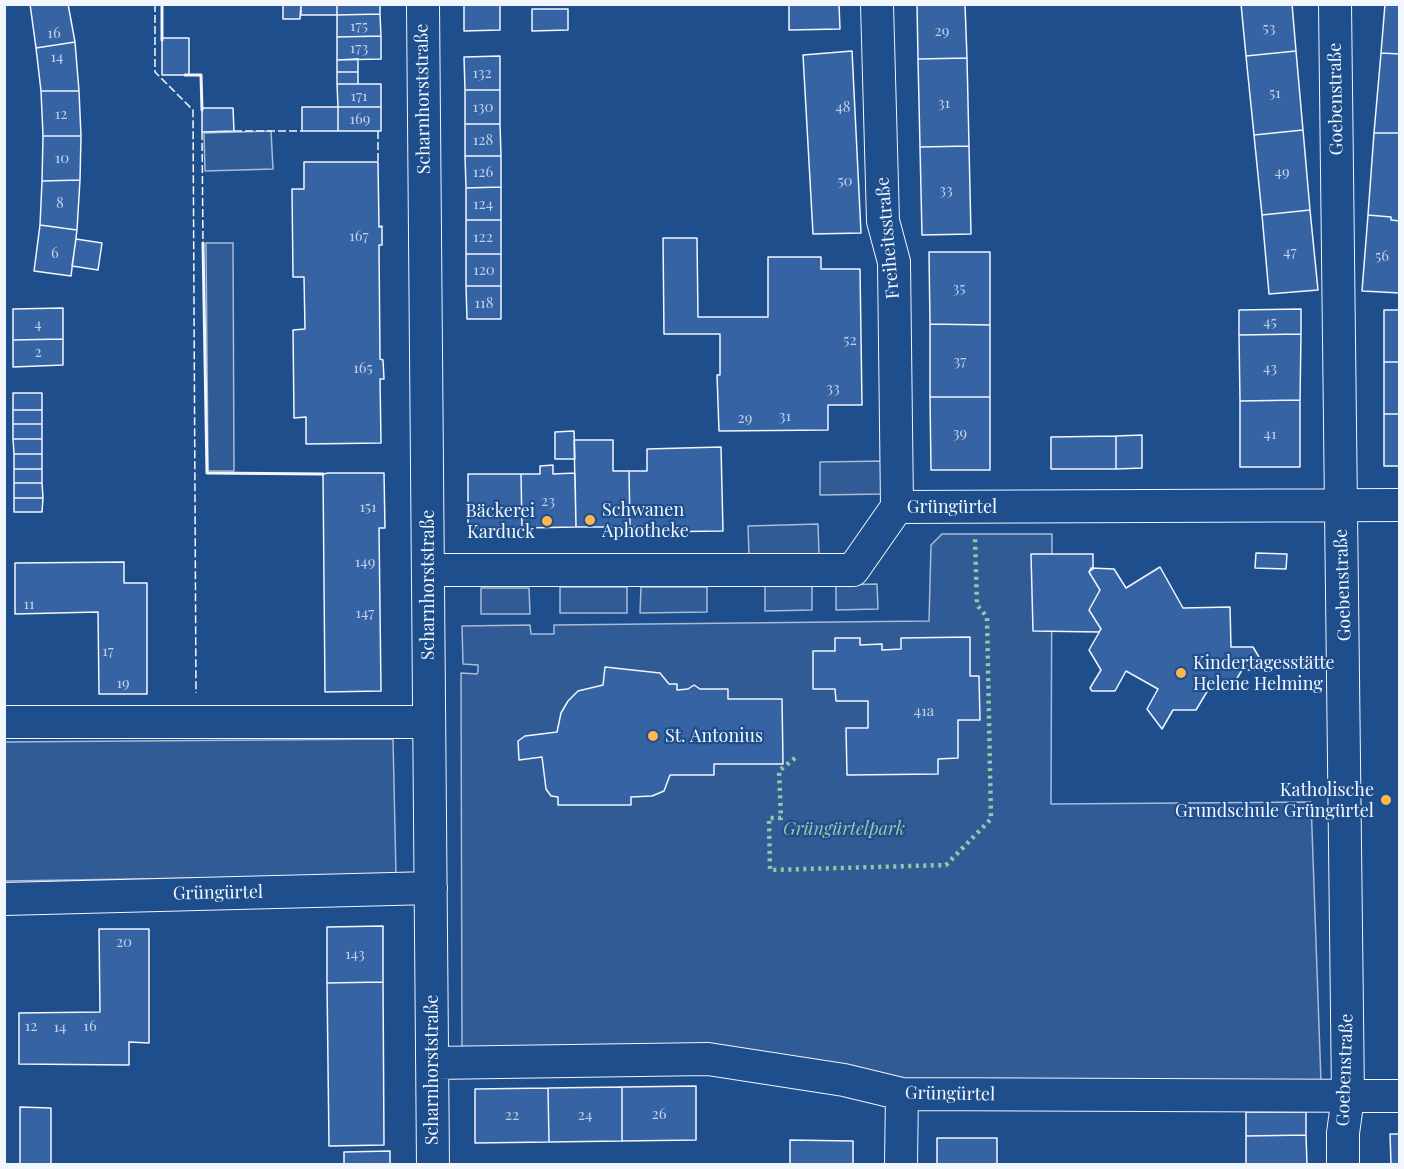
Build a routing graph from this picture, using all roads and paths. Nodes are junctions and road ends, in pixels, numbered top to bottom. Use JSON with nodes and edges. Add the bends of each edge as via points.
{"nodes":[{"id":1,"x":423,"y":4,"type":"edge"},
{"id":2,"x":877,"y":4,"type":"edge"},
{"id":3,"x":1335,"y":4,"type":"edge"},
{"id":4,"x":1341,"y":505,"type":"junction"},
{"id":5,"x":1400,"y":505,"type":"edge"},
{"id":6,"x":897,"y":507,"type":"junction"},
{"id":7,"x":429,"y":570,"type":"junction"},
{"id":8,"x":4,"y":722,"type":"edge"},
{"id":9,"x":429,"y":722,"type":"junction"},
{"id":10,"x":431,"y":888,"type":"junction"},
{"id":11,"x":4,"y":899,"type":"edge"},
{"id":12,"x":432,"y":1063,"type":"junction"},
{"id":13,"x":902,"y":1094,"type":"junction"},
{"id":14,"x":1400,"y":1096,"type":"edge"},
{"id":15,"x":1348,"y":1097,"type":"junction"},
{"id":16,"x":433,"y":1164,"type":"edge"},
{"id":17,"x":901,"y":1164,"type":"edge"},
{"id":18,"x":1343,"y":1164,"type":"edge"}],
"edges":[{"from":1,"to":7,"type":"street","name":"Scharnhorststraße"},
{"from":2,"to":6,"type":"street","name":"Freiheitsstraße","via":[[883,221],[894,262]]},
{"from":3,"to":4,"type":"street","name":"Goebenstraße"},
{"from":4,"to":5,"type":"street","name":"Grüngürtel"},
{"from":4,"to":6,"type":"street","name":"Grüngürtel"},
{"from":4,"to":15,"type":"street","name":"Goebenstraße"},
{"from":6,"to":7,"type":"street","name":"Grüngürtel","via":[[853,570]]},
{"from":7,"to":9,"type":"street","name":"Scharnhorststraße"},
{"from":8,"to":9,"type":"street"},
{"from":9,"to":10,"type":"street","name":"Scharnhorststraße"},
{"from":10,"to":11,"type":"street","name":"Grüngürtel"},
{"from":10,"to":12,"type":"street","name":"Scharnhorststraße"},
{"from":12,"to":13,"type":"street","name":"Grüngürtel","via":[[708,1059],[844,1080]]},
{"from":12,"to":16,"type":"street","name":"Scharnhorststraße"},
{"from":13,"to":15,"type":"street","name":"Grüngürtel"},
{"from":13,"to":17,"type":"street"},
{"from":14,"to":15,"type":"street","name":"Grüngürtel"},
{"from":15,"to":18,"type":"street","name":"Goebenstraße"}]}
